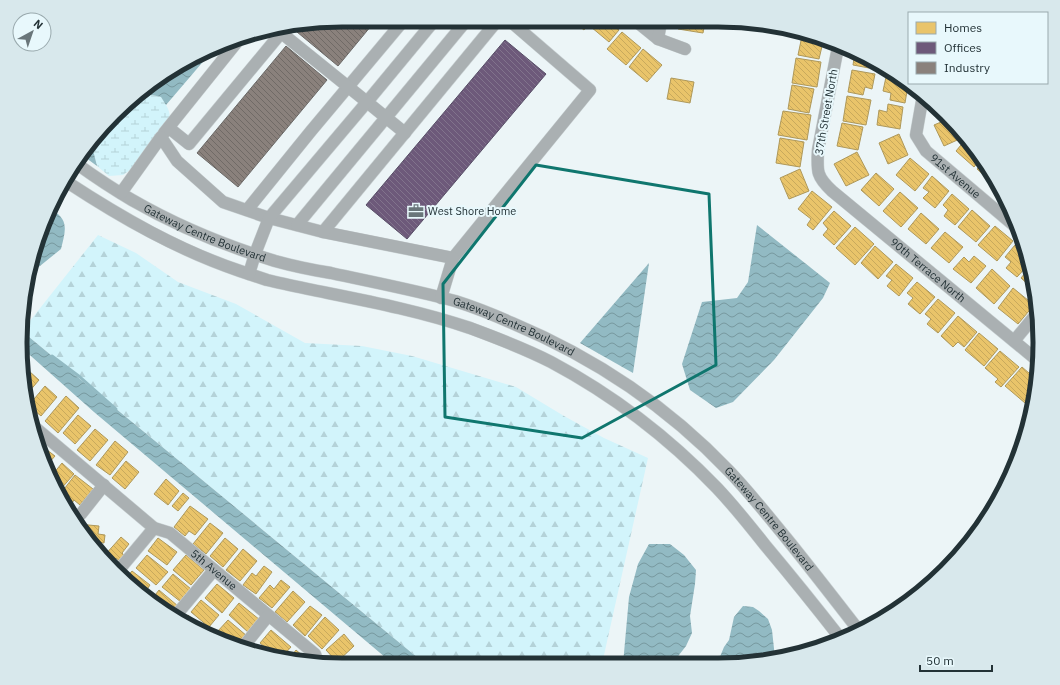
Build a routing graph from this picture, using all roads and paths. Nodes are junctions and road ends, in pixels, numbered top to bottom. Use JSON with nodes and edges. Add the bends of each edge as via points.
{"nodes":[{"id":1,"x":398,"y":27,"type":"edge"},
{"id":2,"x":429,"y":27,"type":"edge"},
{"id":3,"x":461,"y":27,"type":"edge"},
{"id":4,"x":492,"y":27,"type":"edge"},
{"id":5,"x":517,"y":27,"type":"edge"},
{"id":6,"x":643,"y":27,"type":"edge"},
{"id":7,"x":660,"y":27,"type":"edge"},
{"id":8,"x":281,"y":33,"type":"edge"},
{"id":9,"x":279,"y":34,"type":"edge"},
{"id":10,"x":658,"y":39,"type":"junction"},
{"id":11,"x":233,"y":47,"type":"edge"},
{"id":12,"x":685,"y":49,"type":"dead end"},
{"id":13,"x":837,"y":51,"type":"edge"},
{"id":14,"x":348,"y":87,"type":"junction"},
{"id":15,"x":367,"y":102,"type":"junction"},
{"id":16,"x":922,"y":102,"type":"edge"},
{"id":17,"x":386,"y":117,"type":"junction"},
{"id":18,"x":165,"y":132,"type":"junction"},
{"id":19,"x":405,"y":133,"type":"junction"},
{"id":20,"x":80,"y":166,"type":"edge"},
{"id":21,"x":819,"y":176,"type":"joint"},
{"id":22,"x":70,"y":183,"type":"edge"},
{"id":23,"x":121,"y":193,"type":"junction"},
{"id":24,"x":247,"y":210,"type":"junction"},
{"id":25,"x":269,"y":218,"type":"junction"},
{"id":26,"x":1008,"y":221,"type":"edge"},
{"id":27,"x":297,"y":225,"type":"junction"},
{"id":28,"x":323,"y":232,"type":"junction"},
{"id":29,"x":255,"y":254,"type":"junction"},
{"id":30,"x":453,"y":258,"type":"junction"},
{"id":31,"x":249,"y":274,"type":"junction"},
{"id":32,"x":441,"y":298,"type":"junction"},
{"id":33,"x":1032,"y":320,"type":"edge"},
{"id":34,"x":1014,"y":341,"type":"junction"},
{"id":35,"x":1032,"y":356,"type":"edge"},
{"id":36,"x":40,"y":432,"type":"edge"},
{"id":37,"x":104,"y":485,"type":"junction"},
{"id":38,"x":78,"y":515,"type":"edge"},
{"id":39,"x":154,"y":528,"type":"junction"},
{"id":40,"x":121,"y":568,"type":"edge"},
{"id":41,"x":214,"y":570,"type":"junction"},
{"id":42,"x":179,"y":612,"type":"edge"},
{"id":43,"x":268,"y":616,"type":"junction"},
{"id":44,"x":855,"y":626,"type":"edge"},
{"id":45,"x":837,"y":634,"type":"edge"},
{"id":46,"x":247,"y":643,"type":"edge"},
{"id":47,"x":316,"y":656,"type":"edge"}],
"edges":[{"from":1,"to":14,"type":"street"},
{"from":2,"to":15,"type":"street"},
{"from":3,"to":17,"type":"street"},
{"from":4,"to":19,"type":"street"},
{"from":5,"to":30,"type":"street","via":[[590,90]]},
{"from":6,"to":10,"type":"street"},
{"from":7,"to":10,"type":"street"},
{"from":8,"to":14,"type":"street"},
{"from":9,"to":18,"type":"street","via":[[189,144]]},
{"from":10,"to":12,"type":"street"},
{"from":11,"to":18,"type":"street"},
{"from":13,"to":21,"type":"street","name":"37th Street North","via":[[818,150]]},
{"from":14,"to":15,"type":"street"},
{"from":14,"to":24,"type":"street"},
{"from":15,"to":17,"type":"street"},
{"from":15,"to":25,"type":"street"},
{"from":16,"to":26,"type":"street","name":"91st Avenue","via":[[916,135],[926,152]]},
{"from":17,"to":19,"type":"street"},
{"from":17,"to":27,"type":"street"},
{"from":18,"to":23,"type":"street"},
{"from":18,"to":24,"type":"street","via":[[177,161],[223,202]]},
{"from":19,"to":28,"type":"street"},
{"from":20,"to":23,"type":"street","name":"Gateway Centre Boulevard"},
{"from":21,"to":34,"type":"street","name":"90th Terrace North","via":[[832,191]]},
{"from":22,"to":31,"type":"street","name":"Gateway Centre Boulevard","via":[[133,223],[175,245]]},
{"from":23,"to":29,"type":"street","name":"Gateway Centre Boulevard","via":[[205,236]]},
{"from":24,"to":25,"type":"street"},
{"from":25,"to":27,"type":"street"},
{"from":25,"to":29,"type":"street"},
{"from":27,"to":28,"type":"street"},
{"from":28,"to":30,"type":"street"},
{"from":29,"to":31,"type":"street"},
{"from":29,"to":32,"type":"street","name":"Gateway Centre Boulevard"},
{"from":30,"to":32,"type":"street"},
{"from":31,"to":45,"type":"street","name":"Gateway Centre Boulevard","via":[[422,314],[470,328],[512,344],[588,383],[654,430],[718,489]]},
{"from":32,"to":44,"type":"street","name":"Gateway Centre Boulevard","via":[[494,315],[538,334],[617,378],[656,406],[728,469]]},
{"from":33,"to":34,"type":"street"},
{"from":34,"to":35,"type":"street","name":"90th Terrace North"},
{"from":36,"to":37,"type":"street","name":"5th Avenue"},
{"from":37,"to":38,"type":"street"},
{"from":37,"to":39,"type":"street","name":"5th Avenue"},
{"from":39,"to":40,"type":"street"},
{"from":39,"to":41,"type":"street","name":"5th Avenue","via":[[170,534]]},
{"from":41,"to":42,"type":"street"},
{"from":41,"to":43,"type":"street","name":"5th Avenue"},
{"from":43,"to":46,"type":"street"},
{"from":43,"to":47,"type":"street","name":"5th Avenue"}]}
